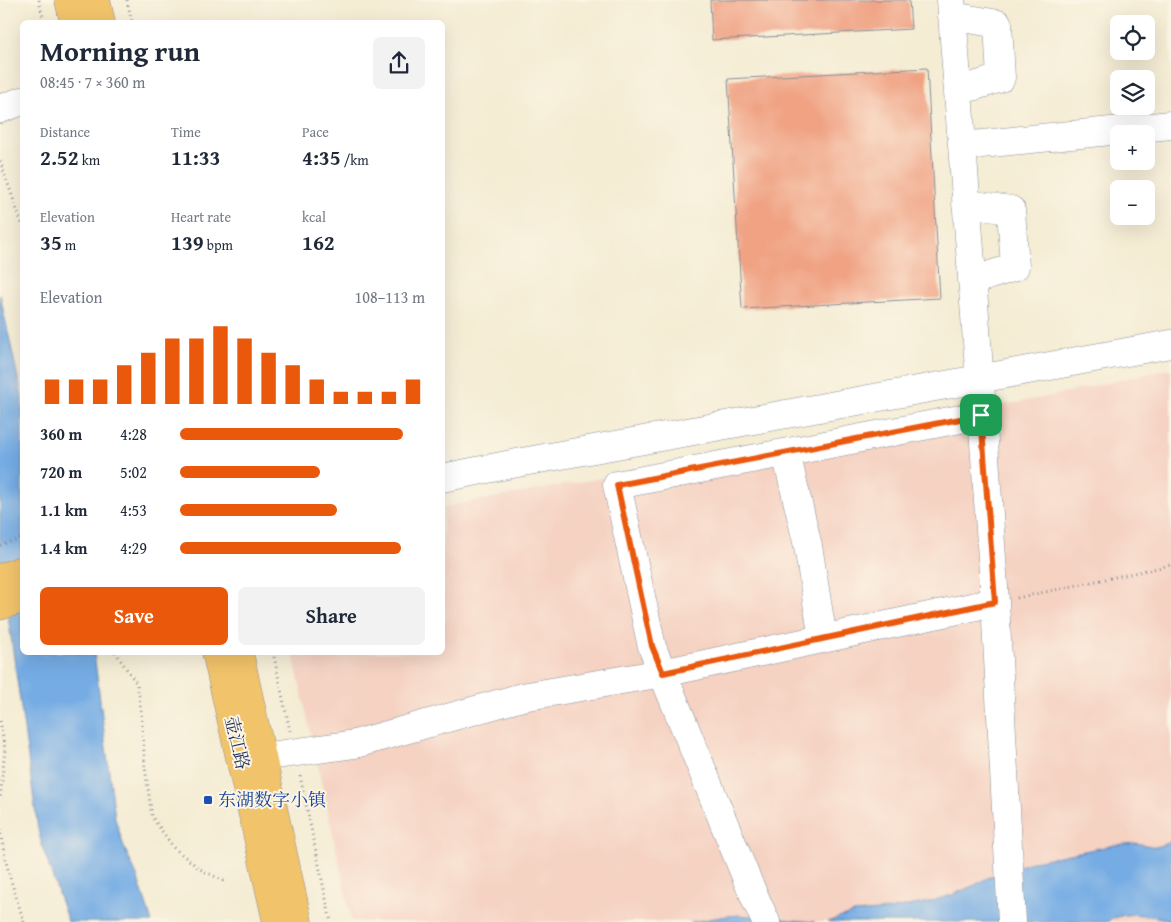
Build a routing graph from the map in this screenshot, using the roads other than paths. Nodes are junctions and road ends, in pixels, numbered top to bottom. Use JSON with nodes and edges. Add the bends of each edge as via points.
{"nodes":[{"id":1,"x":69,"y":0,"type":"edge"},
{"id":2,"x":96,"y":0,"type":"edge"},
{"id":3,"x":951,"y":8,"type":"edge"},
{"id":4,"x":74,"y":20,"type":"edge"},
{"id":5,"x":101,"y":20,"type":"edge"},
{"id":6,"x":958,"y":92,"type":"junction"},
{"id":7,"x":20,"y":102,"type":"edge"},
{"id":8,"x":0,"y":109,"type":"edge"},
{"id":9,"x":1171,"y":125,"type":"edge"},
{"id":10,"x":962,"y":146,"type":"junction"},
{"id":11,"x":966,"y":204,"type":"junction"},
{"id":12,"x":972,"y":281,"type":"junction"},
{"id":13,"x":1171,"y":344,"type":"edge"},
{"id":14,"x":979,"y":379,"type":"junction"},
{"id":15,"x":981,"y":415,"type":"junction"},
{"id":16,"x":786,"y":453,"type":"junction"},
{"id":17,"x":445,"y":477,"type":"edge"},
{"id":18,"x":20,"y":571,"type":"edge"},
{"id":19,"x":0,"y":578,"type":"edge"},
{"id":20,"x":20,"y":600,"type":"edge"},
{"id":21,"x":995,"y":602,"type":"junction"},
{"id":22,"x":0,"y":606,"type":"edge"},
{"id":23,"x":823,"y":639,"type":"junction"},
{"id":24,"x":217,"y":655,"type":"edge"},
{"id":25,"x":240,"y":655,"type":"edge"},
{"id":26,"x":663,"y":673,"type":"junction"},
{"id":27,"x":262,"y":757,"type":"junction"},
{"id":28,"x":277,"y":922,"type":"edge"},
{"id":29,"x":298,"y":922,"type":"edge"},
{"id":30,"x":766,"y":922,"type":"edge"},
{"id":31,"x":1012,"y":922,"type":"edge"}],
"edges":[{"from":1,"to":4,"type":"main road"},
{"from":2,"to":5,"type":"main road"},
{"from":3,"to":6,"type":"street"},
{"from":3,"to":6,"type":"street","via":[[998,24],[1001,78]]},
{"from":6,"to":10,"type":"street"},
{"from":7,"to":8,"type":"street"},
{"from":9,"to":10,"type":"street"},
{"from":10,"to":11,"type":"street"},
{"from":11,"to":12,"type":"street"},
{"from":11,"to":12,"type":"street","via":[[1011,210],[1015,267]]},
{"from":12,"to":14,"type":"street"},
{"from":13,"to":14,"type":"street"},
{"from":14,"to":15,"type":"street"},
{"from":14,"to":17,"type":"street"},
{"from":15,"to":16,"type":"street"},
{"from":15,"to":21,"type":"street"},
{"from":16,"to":23,"type":"street","via":[[808,546]]},
{"from":16,"to":26,"type":"street","via":[[617,485],[652,646]]},
{"from":18,"to":19,"type":"main road"},
{"from":20,"to":22,"type":"main road"},
{"from":21,"to":23,"type":"street"},
{"from":21,"to":31,"type":"street"},
{"from":23,"to":26,"type":"street"},
{"from":24,"to":28,"type":"main road","name":"壶江路"},
{"from":25,"to":27,"type":"main road","name":"壶江路"},
{"from":26,"to":27,"type":"street","via":[[522,697],[355,744]]},
{"from":26,"to":30,"type":"street"},
{"from":27,"to":29,"type":"main road","name":"壶江路"}]}
